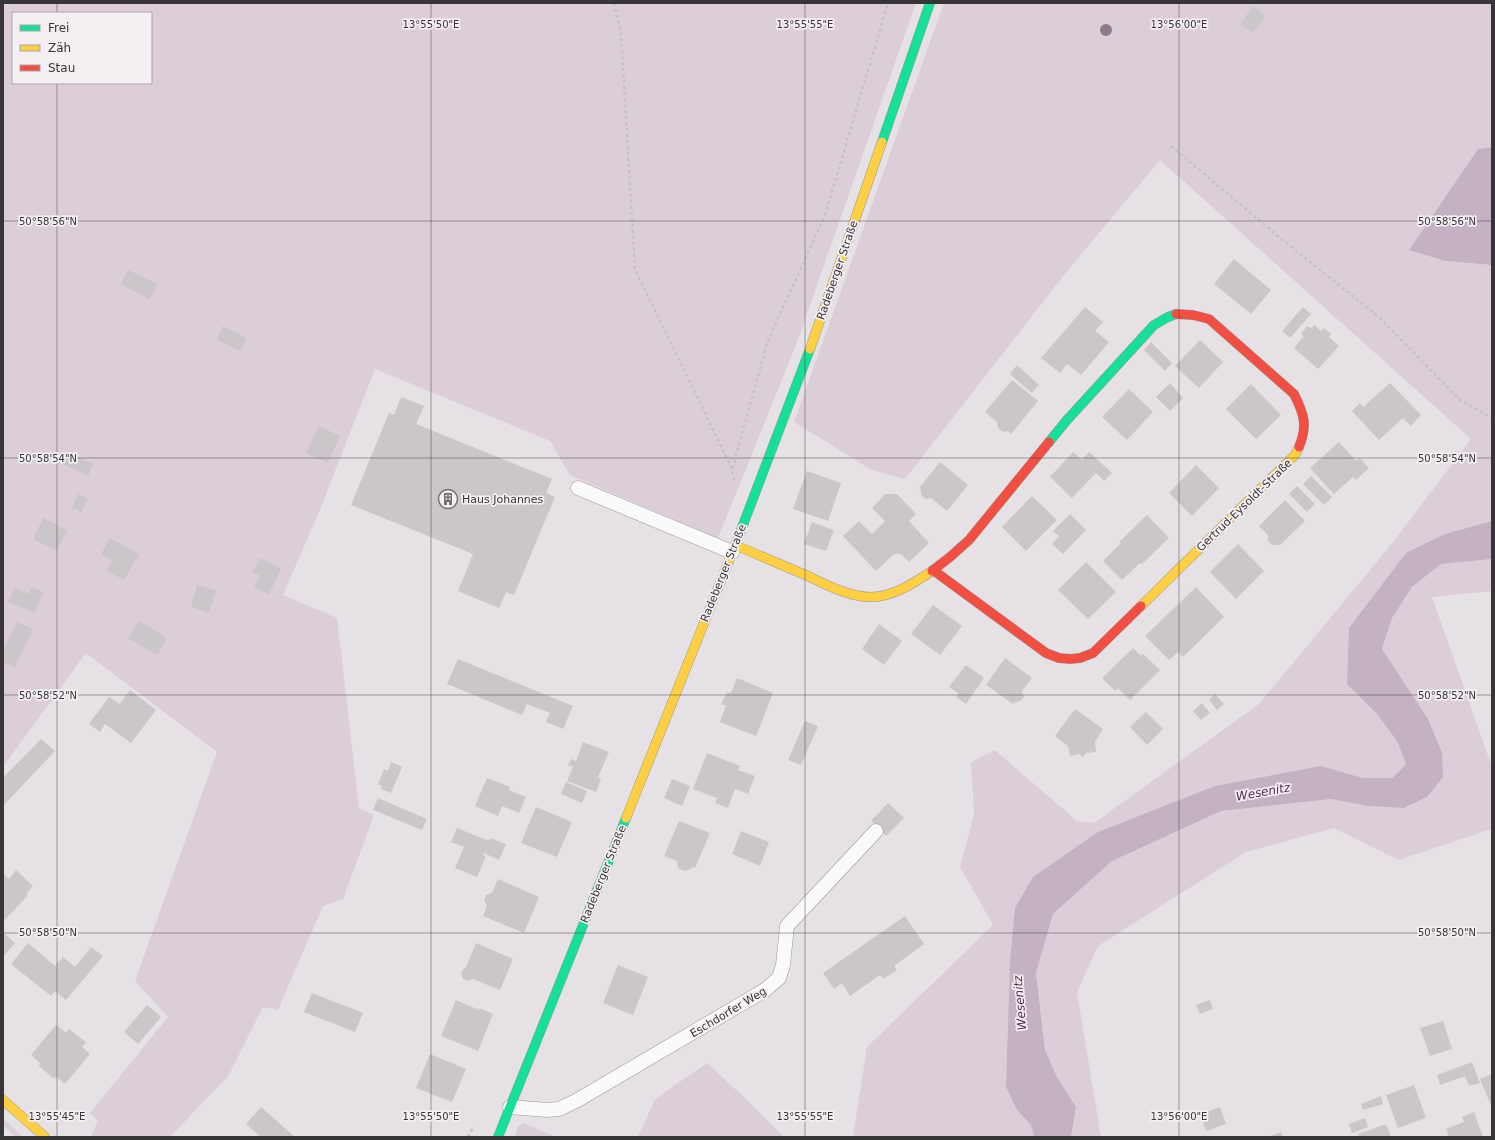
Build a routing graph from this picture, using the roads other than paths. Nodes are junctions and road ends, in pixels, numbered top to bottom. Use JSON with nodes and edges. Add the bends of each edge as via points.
{"nodes":[{"id":1,"x":930,"y":3,"type":"edge"},
{"id":2,"x":578,"y":488,"type":"dead end"},
{"id":3,"x":733,"y":548,"type":"junction"},
{"id":4,"x":933,"y":570,"type":"junction"},
{"id":5,"x":876,"y":831,"type":"dead end"},
{"id":6,"x":3,"y":1100,"type":"edge"},
{"id":7,"x":510,"y":1107,"type":"junction"},
{"id":8,"x":45,"y":1137,"type":"edge"},
{"id":9,"x":498,"y":1137,"type":"edge"}],
"edges":[{"from":1,"to":3,"type":"street","name":"Radeberger Straße","via":[[804,366]]},
{"from":2,"to":3,"type":"lane"},
{"from":3,"to":4,"type":"street","name":"Gertrud-Eysoldt-Straße","via":[[848,594],[872,597],[897,590]]},
{"from":3,"to":7,"type":"street","name":"Radeberger Straße"},
{"from":4,"to":4,"type":"street","name":"Gertrud-Eysoldt-Straße","via":[[1046,653],[1060,658],[1075,659],[1093,653],[1295,455],[1303,440],[1305,423],[1301,407],[1294,394],[1209,319],[1192,313],[1166,317],[1154,325],[1067,420],[969,540]]},
{"from":5,"to":7,"type":"lane","name":"Eschdorfer Weg","via":[[787,926],[783,965],[778,978],[765,990],[559,1109]]},
{"from":6,"to":8,"type":"street"},
{"from":7,"to":9,"type":"street","name":"Radeberger Straße"}]}
